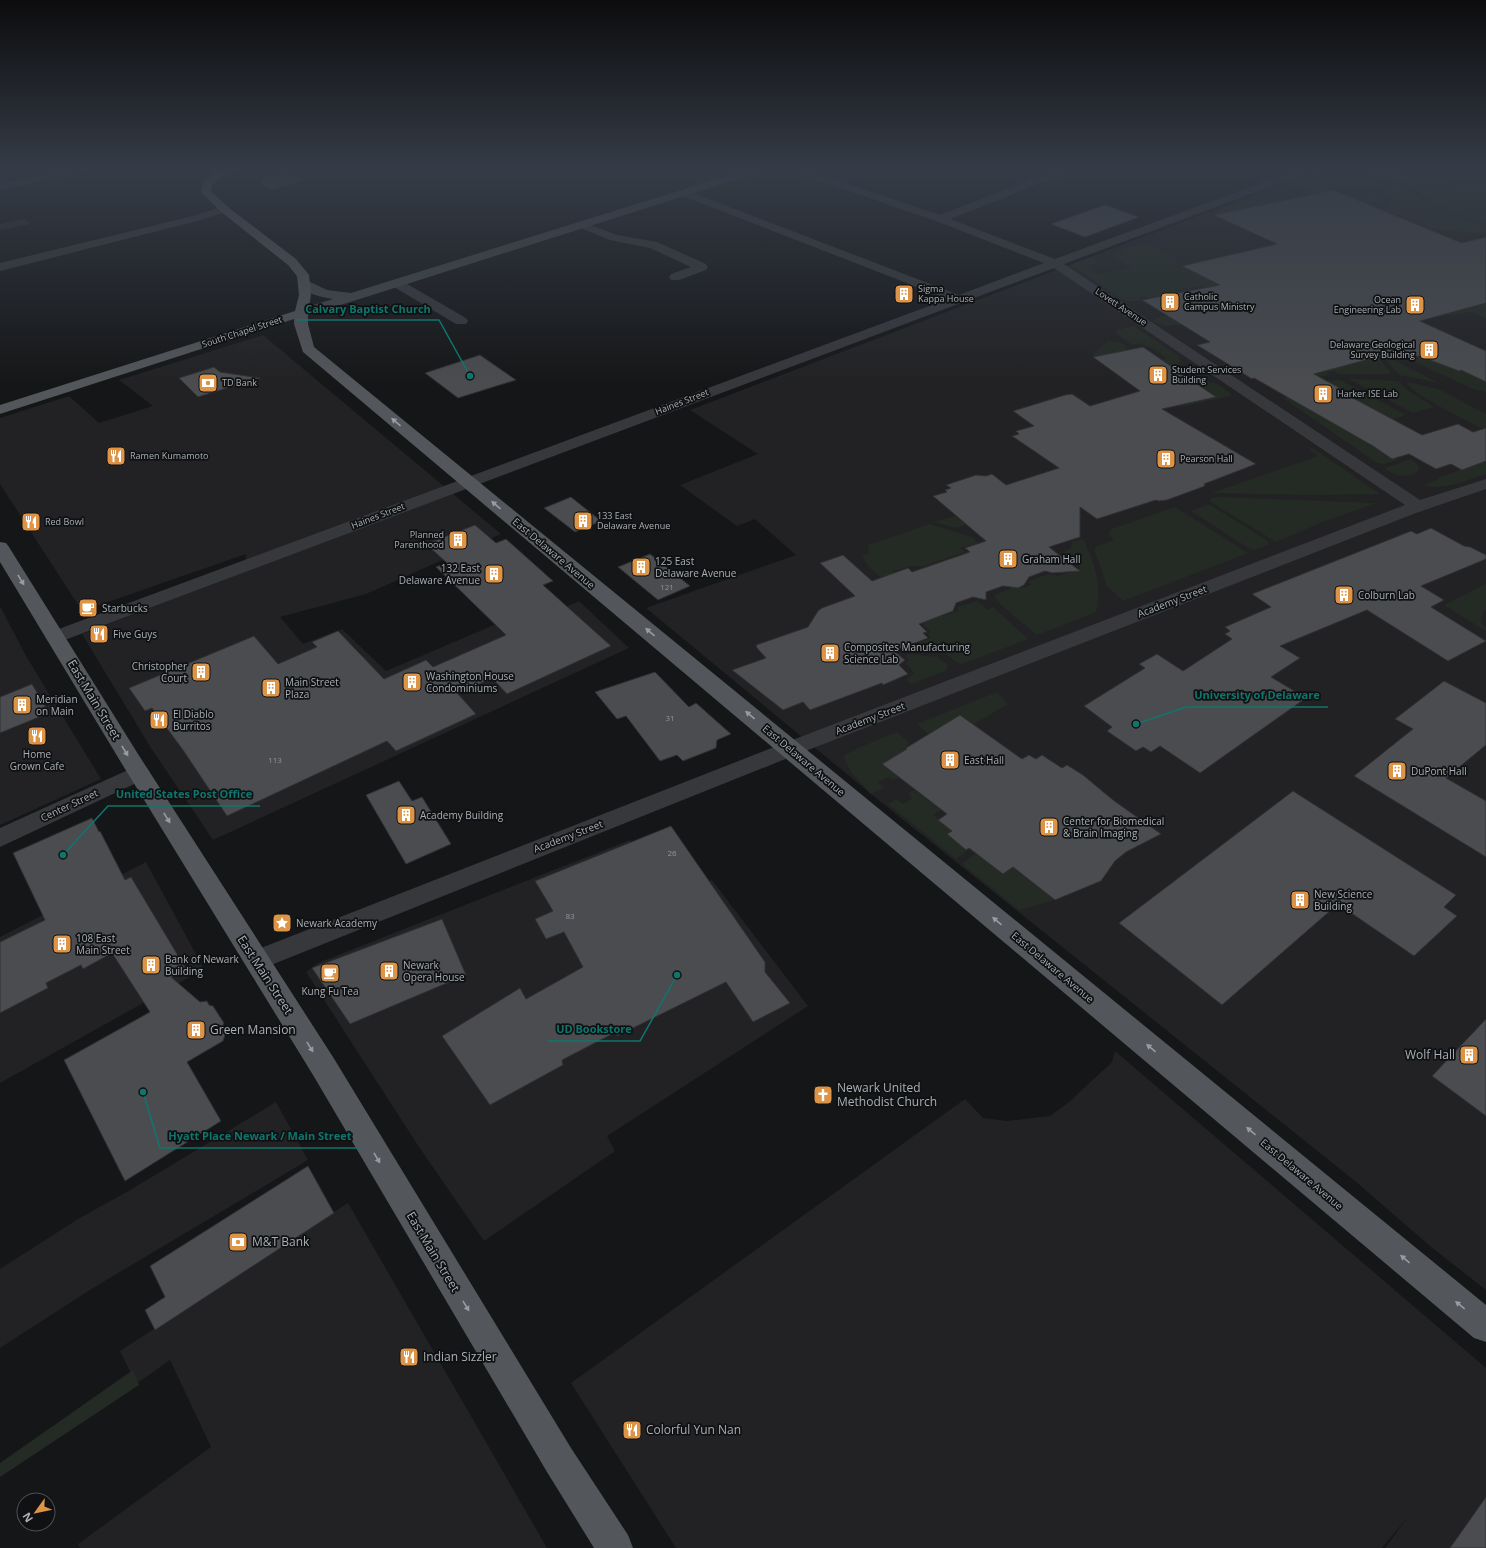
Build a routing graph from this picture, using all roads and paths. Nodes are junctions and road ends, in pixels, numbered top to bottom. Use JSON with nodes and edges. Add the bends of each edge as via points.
{"nodes":[{"id":1,"x":105,"y":241,"type":"edge"},
{"id":2,"x":266,"y":241,"type":"edge"},
{"id":3,"x":531,"y":241,"type":"edge"},
{"id":4,"x":632,"y":241,"type":"edge"},
{"id":5,"x":809,"y":241,"type":"edge"},
{"id":6,"x":998,"y":241,"type":"edge"},
{"id":7,"x":1113,"y":241,"type":"edge"},
{"id":8,"x":1054,"y":263,"type":"junction"},
{"id":9,"x":0,"y":268,"type":"edge"},
{"id":10,"x":675,"y":277,"type":"dead end"},
{"id":11,"x":304,"y":284,"type":"junction"},
{"id":12,"x":398,"y":284,"type":"junction"},
{"id":13,"x":360,"y":295,"type":"junction"},
{"id":14,"x":959,"y":299,"type":"junction"},
{"id":15,"x":301,"y":313,"type":"junction"},
{"id":16,"x":462,"y":321,"type":"dead end"},
{"id":17,"x":0,"y":410,"type":"edge"},
{"id":18,"x":468,"y":482,"type":"junction"},
{"id":19,"x":1486,"y":484,"type":"edge"},
{"id":20,"x":1418,"y":506,"type":"junction"},
{"id":21,"x":0,"y":547,"type":"edge"},
{"id":22,"x":55,"y":637,"type":"junction"},
{"id":23,"x":790,"y":749,"type":"junction"},
{"id":24,"x":139,"y":773,"type":"junction"},
{"id":25,"x":0,"y":838,"type":"edge"},
{"id":26,"x":257,"y":960,"type":"junction"},
{"id":27,"x":1486,"y":1326,"type":"edge"},
{"id":28,"x":615,"y":1548,"type":"edge"}],
"edges":[{"from":1,"to":9,"type":"street"},
{"from":2,"to":11,"type":"main road","name":"East Delaware Avenue","via":[[292,262],[303,275]]},
{"from":3,"to":12,"type":"street","name":"South Chapel Street"},
{"from":4,"to":10,"type":"street","via":[[653,245],[702,267]]},
{"from":5,"to":14,"type":"street"},
{"from":6,"to":8,"type":"street","name":"Lovett Avenue"},
{"from":7,"to":8,"type":"street","name":"Haines Street"},
{"from":8,"to":14,"type":"street","name":"Haines Street"},
{"from":8,"to":20,"type":"street","name":"Lovett Avenue"},
{"from":11,"to":13,"type":"street","via":[[327,295]]},
{"from":11,"to":15,"type":"main road","name":"East Delaware Avenue","via":[[305,295]]},
{"from":12,"to":13,"type":"street","name":"South Chapel Street"},
{"from":12,"to":16,"type":"street"},
{"from":13,"to":15,"type":"street","name":"South Chapel Street"},
{"from":14,"to":18,"type":"street","name":"Haines Street"},
{"from":15,"to":17,"type":"main road","name":"South Chapel Street"},
{"from":18,"to":15,"type":"main road","name":"East Delaware Avenue","one_way":true,"via":[[308,348],[301,324]]},
{"from":18,"to":22,"type":"street","name":"Haines Street"},
{"from":23,"to":18,"type":"main road","name":"East Delaware Avenue","one_way":true},
{"from":19,"to":20,"type":"street","name":"Academy Street"},
{"from":20,"to":23,"type":"street","name":"Academy Street"},
{"from":21,"to":22,"type":"main road","name":"East Main Street","one_way":true},
{"from":22,"to":24,"type":"main road","name":"East Main Street","one_way":true},
{"from":23,"to":26,"type":"street","name":"Academy Street"},
{"from":27,"to":23,"type":"main road","name":"East Delaware Avenue","one_way":true},
{"from":24,"to":25,"type":"street","name":"Center Street"},
{"from":24,"to":26,"type":"main road","name":"East Main Street","one_way":true},
{"from":26,"to":28,"type":"main road","name":"East Main Street","one_way":true,"via":[[559,1460]]}]}
